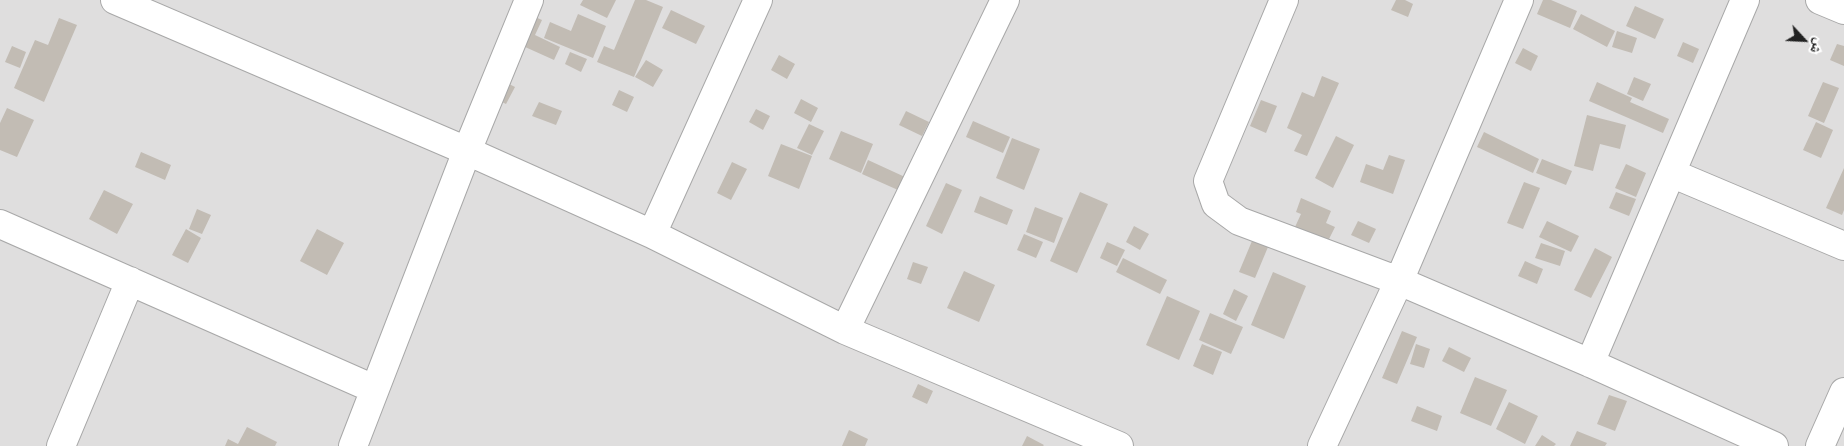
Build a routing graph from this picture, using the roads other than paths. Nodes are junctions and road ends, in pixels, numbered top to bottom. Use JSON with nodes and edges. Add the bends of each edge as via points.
{"nodes":[{"id":1,"x":115,"y":0,"type":"edge"},
{"id":2,"x":529,"y":0,"type":"edge"},
{"id":3,"x":758,"y":0,"type":"edge"},
{"id":4,"x":1005,"y":0,"type":"edge"},
{"id":5,"x":1520,"y":0,"type":"edge"},
{"id":6,"x":1745,"y":0,"type":"edge"},
{"id":7,"x":1820,"y":0,"type":"edge"},
{"id":8,"x":1276,"y":3,"type":"edge"},
{"id":9,"x":1844,"y":10,"type":"edge"},
{"id":10,"x":467,"y":151,"type":"junction"},
{"id":11,"x":1671,"y":173,"type":"junction"},
{"id":12,"x":0,"y":224,"type":"edge"},
{"id":13,"x":652,"y":234,"type":"junction"},
{"id":14,"x":1844,"y":246,"type":"edge"},
{"id":15,"x":130,"y":281,"type":"junction"},
{"id":16,"x":1399,"y":281,"type":"junction"},
{"id":17,"x":845,"y":330,"type":"junction"},
{"id":18,"x":1590,"y":363,"type":"junction"},
{"id":19,"x":374,"y":389,"type":"junction"},
{"id":20,"x":1844,"y":392,"type":"edge"},
{"id":21,"x":1115,"y":445,"type":"edge"},
{"id":22,"x":61,"y":446,"type":"edge"},
{"id":23,"x":353,"y":446,"type":"edge"},
{"id":24,"x":1322,"y":446,"type":"edge"},
{"id":25,"x":1774,"y":446,"type":"edge"},
{"id":26,"x":1820,"y":446,"type":"edge"}],
"edges":[{"from":1,"to":10,"type":"street"},
{"from":2,"to":10,"type":"street"},
{"from":3,"to":13,"type":"street"},
{"from":4,"to":17,"type":"street"},
{"from":5,"to":16,"type":"street"},
{"from":6,"to":11,"type":"street"},
{"from":7,"to":9,"type":"street"},
{"from":8,"to":16,"type":"street","via":[[1208,181],[1216,204],[1238,221]]},
{"from":10,"to":13,"type":"street"},
{"from":10,"to":19,"type":"street"},
{"from":11,"to":14,"type":"street"},
{"from":11,"to":18,"type":"street"},
{"from":12,"to":15,"type":"street"},
{"from":13,"to":17,"type":"street"},
{"from":15,"to":19,"type":"street"},
{"from":15,"to":22,"type":"street"},
{"from":16,"to":18,"type":"street"},
{"from":16,"to":24,"type":"street"},
{"from":17,"to":21,"type":"street"},
{"from":18,"to":25,"type":"street"},
{"from":19,"to":23,"type":"street"},
{"from":20,"to":26,"type":"street"}]}
